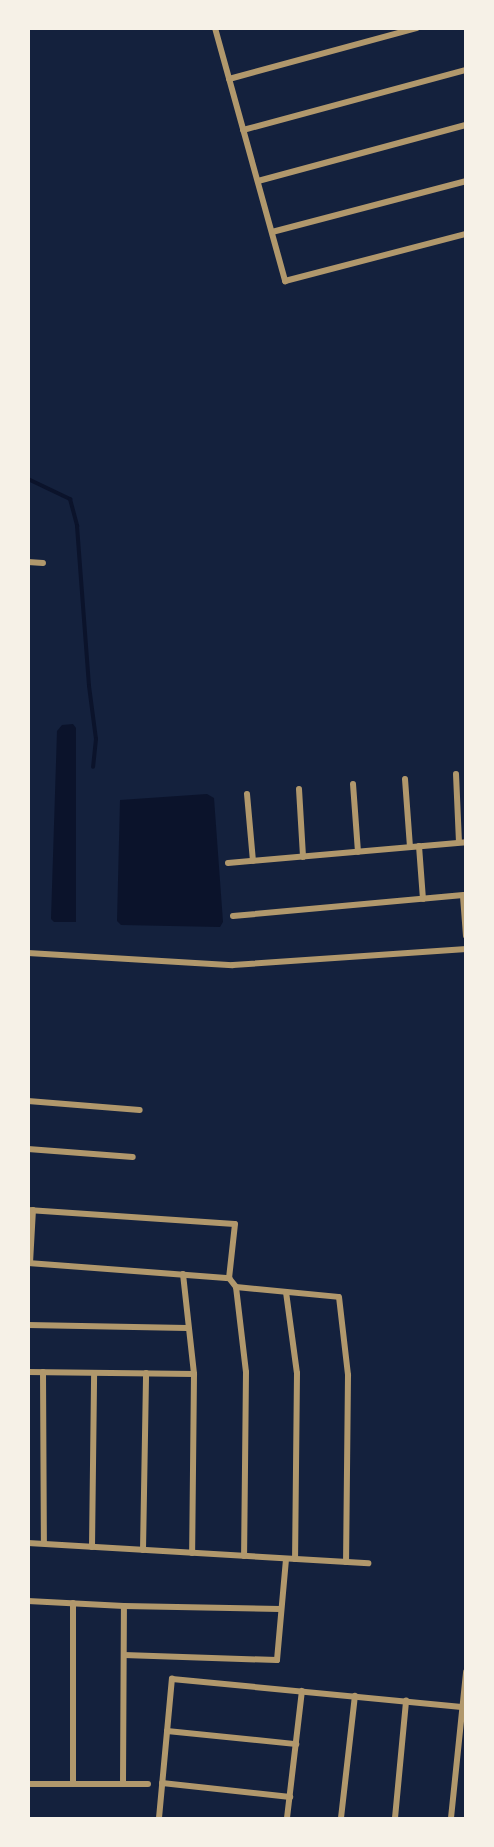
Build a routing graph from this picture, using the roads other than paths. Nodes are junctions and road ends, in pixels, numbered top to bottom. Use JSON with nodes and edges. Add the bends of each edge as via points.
{"nodes":[{"id":1,"x":215,"y":28,"type":"edge"},
{"id":2,"x":417,"y":28,"type":"edge"},
{"id":3,"x":465,"y":70,"type":"edge"},
{"id":4,"x":229,"y":79,"type":"junction"},
{"id":5,"x":465,"y":125,"type":"edge"},
{"id":6,"x":243,"y":130,"type":"junction"},
{"id":7,"x":465,"y":181,"type":"edge"},
{"id":8,"x":258,"y":182,"type":"junction"},
{"id":9,"x":272,"y":232,"type":"junction"},
{"id":10,"x":465,"y":234,"type":"edge"},
{"id":11,"x":28,"y":562,"type":"edge"},
{"id":12,"x":43,"y":563,"type":"dead end"},
{"id":13,"x":456,"y":774,"type":"dead end"},
{"id":14,"x":405,"y":779,"type":"dead end"},
{"id":15,"x":353,"y":784,"type":"dead end"},
{"id":16,"x":299,"y":789,"type":"dead end"},
{"id":17,"x":247,"y":794,"type":"dead end"},
{"id":18,"x":462,"y":842,"type":"edge"},
{"id":19,"x":419,"y":846,"type":"junction"},
{"id":20,"x":410,"y":847,"type":"junction"},
{"id":21,"x":358,"y":852,"type":"junction"},
{"id":22,"x":303,"y":857,"type":"junction"},
{"id":23,"x":253,"y":861,"type":"junction"},
{"id":24,"x":228,"y":863,"type":"dead end"},
{"id":25,"x":464,"y":895,"type":"edge"},
{"id":26,"x":423,"y":899,"type":"junction"},
{"id":27,"x":232,"y":916,"type":"dead end"},
{"id":28,"x":465,"y":936,"type":"edge"},
{"id":29,"x":465,"y":949,"type":"edge"},
{"id":30,"x":28,"y":953,"type":"edge"},
{"id":31,"x":28,"y":1101,"type":"edge"},
{"id":32,"x":140,"y":1110,"type":"dead end"},
{"id":33,"x":28,"y":1149,"type":"edge"},
{"id":34,"x":133,"y":1157,"type":"dead end"},
{"id":35,"x":31,"y":1210,"type":"edge"},
{"id":36,"x":29,"y":1263,"type":"edge"},
{"id":37,"x":183,"y":1274,"type":"junction"},
{"id":38,"x":230,"y":1278,"type":"junction"},
{"id":39,"x":236,"y":1287,"type":"junction"},
{"id":40,"x":286,"y":1292,"type":"junction"},
{"id":41,"x":28,"y":1325,"type":"edge"},
{"id":42,"x":187,"y":1328,"type":"junction"},
{"id":43,"x":28,"y":1371,"type":"edge"},
{"id":44,"x":43,"y":1372,"type":"junction"},
{"id":45,"x":94,"y":1372,"type":"junction"},
{"id":46,"x":146,"y":1373,"type":"junction"},
{"id":47,"x":194,"y":1374,"type":"junction"},
{"id":48,"x":28,"y":1542,"type":"edge"},
{"id":49,"x":44,"y":1543,"type":"junction"},
{"id":50,"x":92,"y":1547,"type":"junction"},
{"id":51,"x":143,"y":1550,"type":"junction"},
{"id":52,"x":192,"y":1553,"type":"junction"},
{"id":53,"x":244,"y":1556,"type":"junction"},
{"id":54,"x":286,"y":1559,"type":"junction"},
{"id":55,"x":295,"y":1559,"type":"junction"},
{"id":56,"x":346,"y":1562,"type":"junction"},
{"id":57,"x":368,"y":1563,"type":"dead end"},
{"id":58,"x":28,"y":1601,"type":"edge"},
{"id":59,"x":74,"y":1603,"type":"junction"},
{"id":60,"x":124,"y":1606,"type":"junction"},
{"id":61,"x":280,"y":1609,"type":"junction"},
{"id":62,"x":124,"y":1655,"type":"junction"},
{"id":63,"x":465,"y":1672,"type":"edge"},
{"id":64,"x":302,"y":1691,"type":"junction"},
{"id":65,"x":355,"y":1696,"type":"junction"},
{"id":66,"x":406,"y":1701,"type":"junction"},
{"id":67,"x":462,"y":1707,"type":"junction"},
{"id":68,"x":167,"y":1731,"type":"junction"},
{"id":69,"x":296,"y":1744,"type":"junction"},
{"id":70,"x":162,"y":1783,"type":"junction"},
{"id":71,"x":28,"y":1784,"type":"edge"},
{"id":72,"x":73,"y":1784,"type":"junction"},
{"id":73,"x":123,"y":1784,"type":"junction"},
{"id":74,"x":148,"y":1785,"type":"dead end"},
{"id":75,"x":290,"y":1797,"type":"junction"},
{"id":76,"x":159,"y":1818,"type":"edge"},
{"id":77,"x":287,"y":1818,"type":"edge"},
{"id":78,"x":341,"y":1818,"type":"edge"},
{"id":79,"x":395,"y":1818,"type":"edge"},
{"id":80,"x":451,"y":1818,"type":"edge"}],
"edges":[{"from":1,"to":4,"type":"street"},
{"from":2,"to":4,"type":"street"},
{"from":3,"to":6,"type":"street"},
{"from":4,"to":6,"type":"street"},
{"from":5,"to":8,"type":"street"},
{"from":6,"to":8,"type":"street"},
{"from":7,"to":9,"type":"street"},
{"from":8,"to":9,"type":"street"},
{"from":9,"to":10,"type":"street","via":[[285,281]]},
{"from":11,"to":12,"type":"street"},
{"from":13,"to":18,"type":"street"},
{"from":14,"to":20,"type":"street"},
{"from":15,"to":21,"type":"street"},
{"from":16,"to":22,"type":"street"},
{"from":17,"to":23,"type":"street"},
{"from":18,"to":19,"type":"street"},
{"from":19,"to":20,"type":"street"},
{"from":19,"to":26,"type":"street"},
{"from":20,"to":21,"type":"street"},
{"from":21,"to":22,"type":"street"},
{"from":22,"to":23,"type":"street"},
{"from":23,"to":24,"type":"street"},
{"from":25,"to":26,"type":"street"},
{"from":25,"to":28,"type":"street"},
{"from":26,"to":27,"type":"street"},
{"from":29,"to":30,"type":"street","via":[[233,964]]},
{"from":31,"to":32,"type":"street"},
{"from":33,"to":34,"type":"street"},
{"from":35,"to":36,"type":"street"},
{"from":35,"to":38,"type":"street","via":[[235,1224]]},
{"from":36,"to":37,"type":"street"},
{"from":37,"to":38,"type":"street"},
{"from":37,"to":42,"type":"street"},
{"from":38,"to":39,"type":"street"},
{"from":39,"to":40,"type":"street"},
{"from":39,"to":53,"type":"street","via":[[246,1372]]},
{"from":40,"to":55,"type":"street","via":[[297,1373]]},
{"from":40,"to":56,"type":"street","via":[[339,1297],[348,1376]]},
{"from":41,"to":42,"type":"street"},
{"from":42,"to":47,"type":"street"},
{"from":43,"to":44,"type":"street"},
{"from":44,"to":45,"type":"street"},
{"from":44,"to":49,"type":"street"},
{"from":45,"to":46,"type":"street"},
{"from":45,"to":50,"type":"street"},
{"from":46,"to":47,"type":"street"},
{"from":46,"to":51,"type":"street"},
{"from":47,"to":52,"type":"street"},
{"from":48,"to":49,"type":"street"},
{"from":49,"to":50,"type":"street"},
{"from":50,"to":51,"type":"street"},
{"from":51,"to":52,"type":"street"},
{"from":52,"to":53,"type":"street"},
{"from":53,"to":54,"type":"street"},
{"from":54,"to":55,"type":"street"},
{"from":54,"to":61,"type":"street"},
{"from":55,"to":56,"type":"street"},
{"from":56,"to":57,"type":"street"},
{"from":58,"to":59,"type":"street"},
{"from":59,"to":60,"type":"street"},
{"from":59,"to":72,"type":"street"},
{"from":60,"to":61,"type":"street"},
{"from":60,"to":62,"type":"street"},
{"from":61,"to":62,"type":"street","via":[[278,1660]]},
{"from":62,"to":73,"type":"street"},
{"from":63,"to":67,"type":"street"},
{"from":64,"to":65,"type":"street"},
{"from":64,"to":68,"type":"street","via":[[172,1679]]},
{"from":64,"to":69,"type":"street"},
{"from":65,"to":66,"type":"street"},
{"from":65,"to":78,"type":"street"},
{"from":66,"to":67,"type":"street"},
{"from":66,"to":79,"type":"street"},
{"from":67,"to":80,"type":"street"},
{"from":68,"to":69,"type":"street"},
{"from":68,"to":70,"type":"street"},
{"from":69,"to":75,"type":"street"},
{"from":70,"to":75,"type":"street"},
{"from":70,"to":76,"type":"street"},
{"from":71,"to":72,"type":"street"},
{"from":72,"to":73,"type":"street"},
{"from":73,"to":74,"type":"street"},
{"from":75,"to":77,"type":"street"}]}
